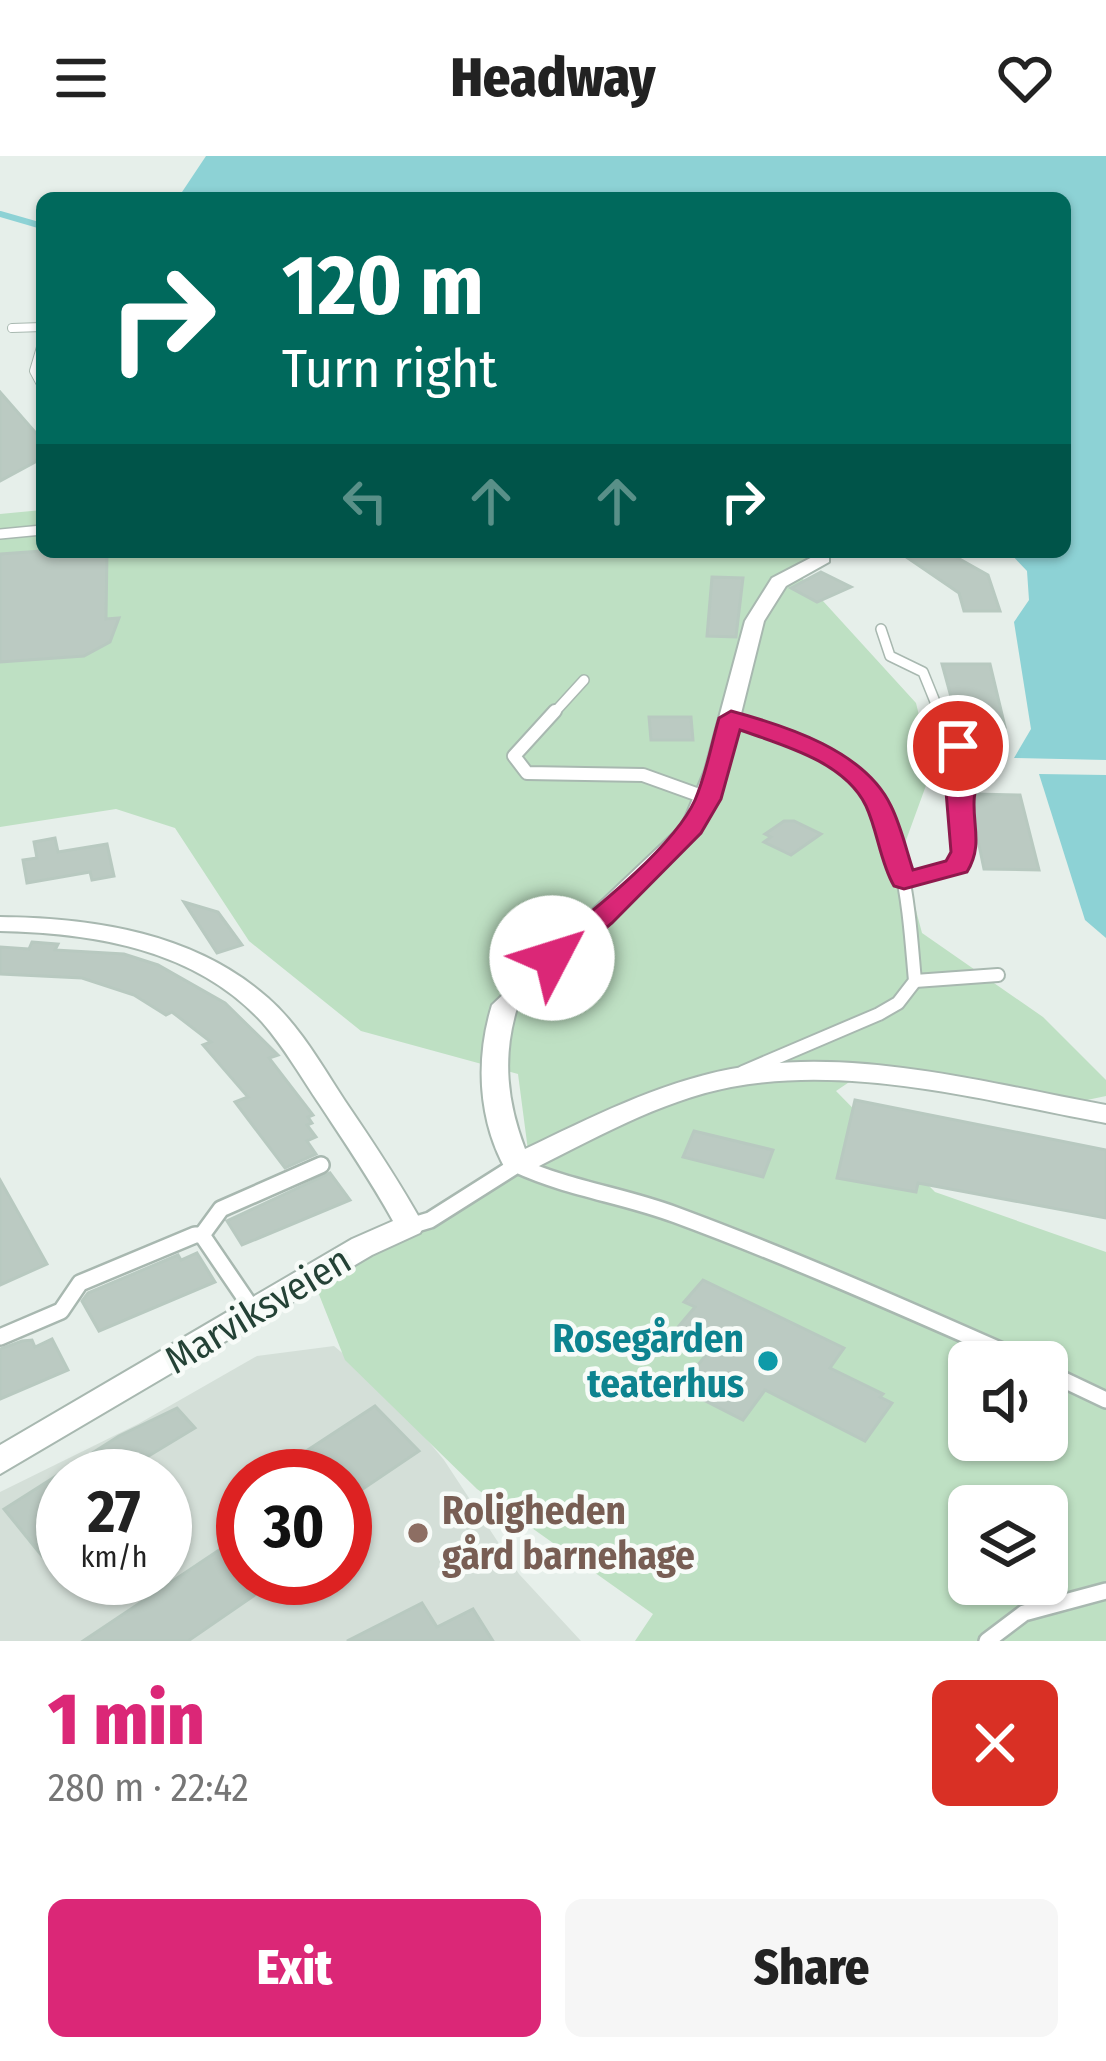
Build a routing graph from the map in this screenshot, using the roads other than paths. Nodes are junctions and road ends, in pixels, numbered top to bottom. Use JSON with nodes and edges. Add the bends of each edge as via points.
{"nodes":[{"id":1,"x":36,"y":327,"type":"edge"},
{"id":2,"x":15,"y":328,"type":"dead end"},
{"id":3,"x":36,"y":531,"type":"edge"},
{"id":4,"x":0,"y":534,"type":"edge"},
{"id":5,"x":823,"y":558,"type":"dead end"},
{"id":6,"x":881,"y":629,"type":"dead end"},
{"id":7,"x":584,"y":680,"type":"dead end"},
{"id":8,"x":731,"y":718,"type":"junction"},
{"id":9,"x":708,"y":799,"type":"junction"},
{"id":10,"x":904,"y":880,"type":"junction"},
{"id":11,"x":0,"y":924,"type":"edge"},
{"id":12,"x":998,"y":975,"type":"dead end"},
{"id":13,"x":915,"y":981,"type":"junction"},
{"id":14,"x":731,"y":1078,"type":"junction"},
{"id":15,"x":1106,"y":1114,"type":"edge"},
{"id":16,"x":322,"y":1165,"type":"dead end"},
{"id":17,"x":517,"y":1165,"type":"junction"},
{"id":18,"x":410,"y":1226,"type":"junction"},
{"id":19,"x":202,"y":1235,"type":"junction"},
{"id":20,"x":254,"y":1311,"type":"junction"},
{"id":21,"x":0,"y":1337,"type":"edge"},
{"id":22,"x":979,"y":1341,"type":"edge"},
{"id":23,"x":1068,"y":1382,"type":"edge"},
{"id":24,"x":1106,"y":1400,"type":"edge"},
{"id":25,"x":0,"y":1461,"type":"edge"},
{"id":26,"x":1106,"y":1591,"type":"edge"},
{"id":27,"x":987,"y":1641,"type":"edge"}],
"edges":[{"from":1,"to":2,"type":"lane"},
{"from":3,"to":4,"type":"lane"},
{"from":5,"to":8,"type":"street","via":[[768,595]]},
{"from":6,"to":10,"type":"lane","via":[[890,656],[923,672],[971,768],[958,791],[964,852],[957,866]]},
{"from":7,"to":9,"type":"lane","via":[[514,756],[527,773],[631,773]]},
{"from":8,"to":9,"type":"street"},
{"from":8,"to":10,"type":"lane","via":[[857,775],[878,804]]},
{"from":9,"to":17,"type":"street","via":[[649,872],[505,1005],[492,1063]]},
{"from":10,"to":13,"type":"lane"},
{"from":11,"to":18,"type":"street","via":[[117,935],[232,981],[309,1064]]},
{"from":12,"to":13,"type":"lane"},
{"from":13,"to":14,"type":"lane","via":[[898,1003]]},
{"from":14,"to":15,"type":"street","via":[[819,1073]]},
{"from":14,"to":17,"type":"street"},
{"from":16,"to":19,"type":"lane","via":[[220,1209]]},
{"from":17,"to":18,"type":"lane","name":"Marviksveien"},
{"from":17,"to":22,"type":"lane","via":[[781,1254]]},
{"from":18,"to":20,"type":"street","name":"Marviksveien"},
{"from":19,"to":20,"type":"lane"},
{"from":19,"to":21,"type":"lane","via":[[80,1283],[61,1311]]},
{"from":20,"to":25,"type":"street","name":"Marviksveien"},
{"from":23,"to":24,"type":"lane"},
{"from":26,"to":27,"type":"lane","via":[[996,1626]]}]}
